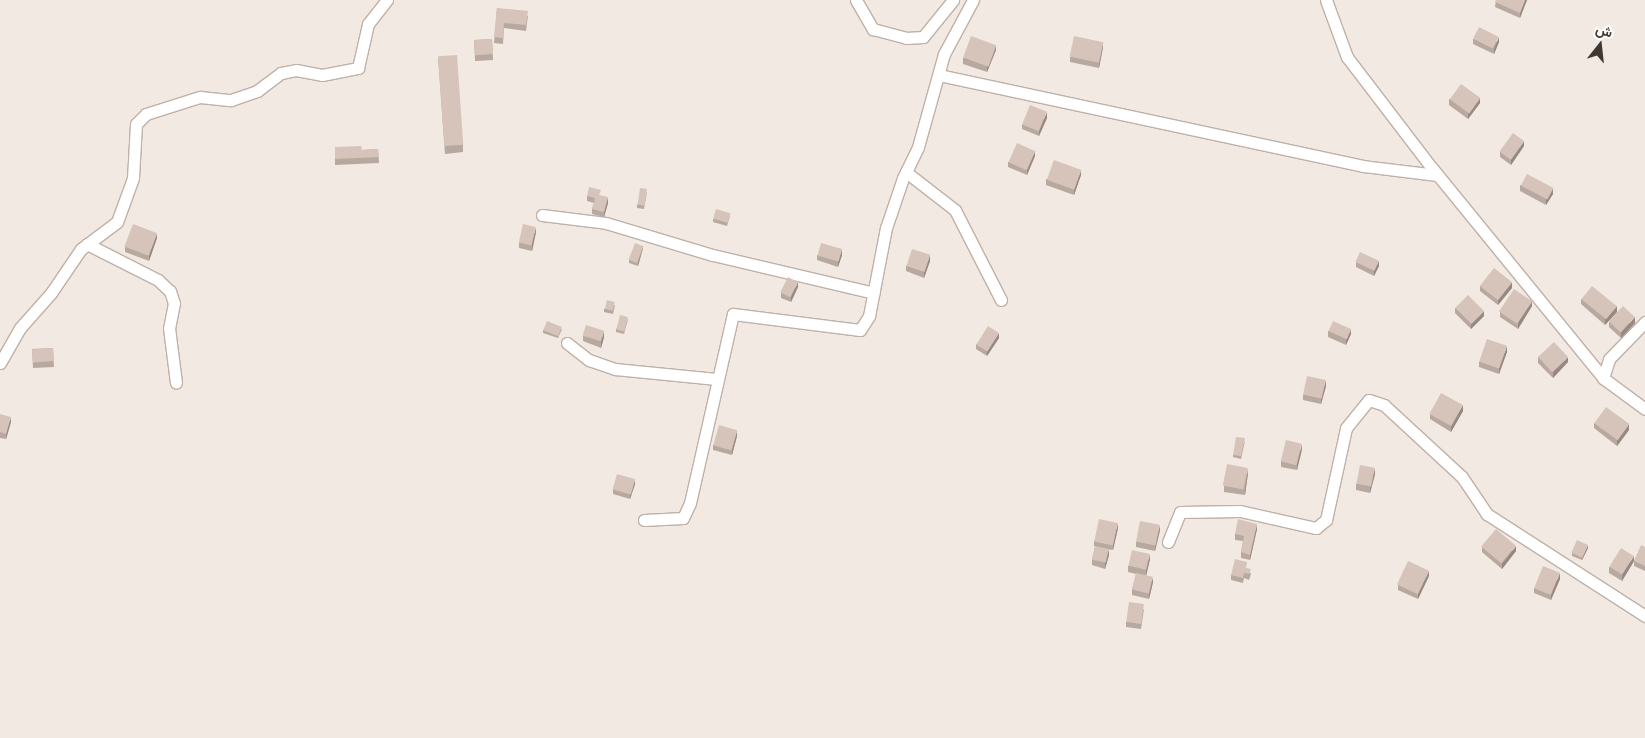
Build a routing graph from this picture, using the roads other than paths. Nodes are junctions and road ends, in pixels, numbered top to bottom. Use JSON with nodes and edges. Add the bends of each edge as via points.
{"nodes":[{"id":1,"x":387,"y":0,"type":"edge"},
{"id":2,"x":856,"y":0,"type":"edge"},
{"id":3,"x":953,"y":0,"type":"edge"},
{"id":4,"x":973,"y":0,"type":"edge"},
{"id":5,"x":1326,"y":0,"type":"edge"},
{"id":6,"x":939,"y":75,"type":"junction"},
{"id":7,"x":906,"y":172,"type":"junction"},
{"id":8,"x":1437,"y":175,"type":"junction"},
{"id":9,"x":542,"y":215,"type":"dead end"},
{"id":10,"x":87,"y":244,"type":"junction"},
{"id":11,"x":874,"y":293,"type":"junction"},
{"id":12,"x":1001,"y":300,"type":"dead end"},
{"id":13,"x":1645,"y":322,"type":"edge"},
{"id":14,"x":566,"y":343,"type":"dead end"},
{"id":15,"x":0,"y":362,"type":"edge"},
{"id":16,"x":1603,"y":378,"type":"junction"},
{"id":17,"x":717,"y":379,"type":"junction"},
{"id":18,"x":176,"y":383,"type":"dead end"},
{"id":19,"x":1645,"y":410,"type":"edge"},
{"id":20,"x":644,"y":520,"type":"dead end"},
{"id":21,"x":1168,"y":542,"type":"dead end"},
{"id":22,"x":1645,"y":616,"type":"edge"}],
"edges":[{"from":1,"to":10,"type":"street","via":[[368,24],[358,68],[322,75],[296,70],[281,73],[257,91],[231,100],[200,97],[146,114],[136,124],[136,159],[126,207],[118,222]]},
{"from":2,"to":3,"type":"street","via":[[873,29],[906,38],[923,37]]},
{"from":4,"to":6,"type":"street","via":[[944,54]]},
{"from":5,"to":8,"type":"street","via":[[1348,57]]},
{"from":6,"to":7,"type":"street","via":[[918,147]]},
{"from":6,"to":8,"type":"street","via":[[1363,166]]},
{"from":7,"to":11,"type":"street","via":[[886,228]]},
{"from":7,"to":12,"type":"street","via":[[954,210]]},
{"from":8,"to":16,"type":"street"},
{"from":9,"to":11,"type":"street","via":[[606,223],[713,254]]},
{"from":10,"to":15,"type":"street","via":[[20,328]]},
{"from":10,"to":18,"type":"street","via":[[158,280],[170,291],[174,303],[169,328]]},
{"from":11,"to":17,"type":"street","via":[[869,316],[860,330],[733,314]]},
{"from":13,"to":16,"type":"street","via":[[1609,359]]},
{"from":14,"to":17,"type":"street","via":[[589,360],[615,369]]},
{"from":16,"to":19,"type":"street"},
{"from":17,"to":20,"type":"street","via":[[683,518]]},
{"from":21,"to":22,"type":"street","via":[[1180,512],[1240,511],[1316,528],[1326,520],[1346,428],[1369,400],[1384,405],[1462,477],[1488,514]]}]}
